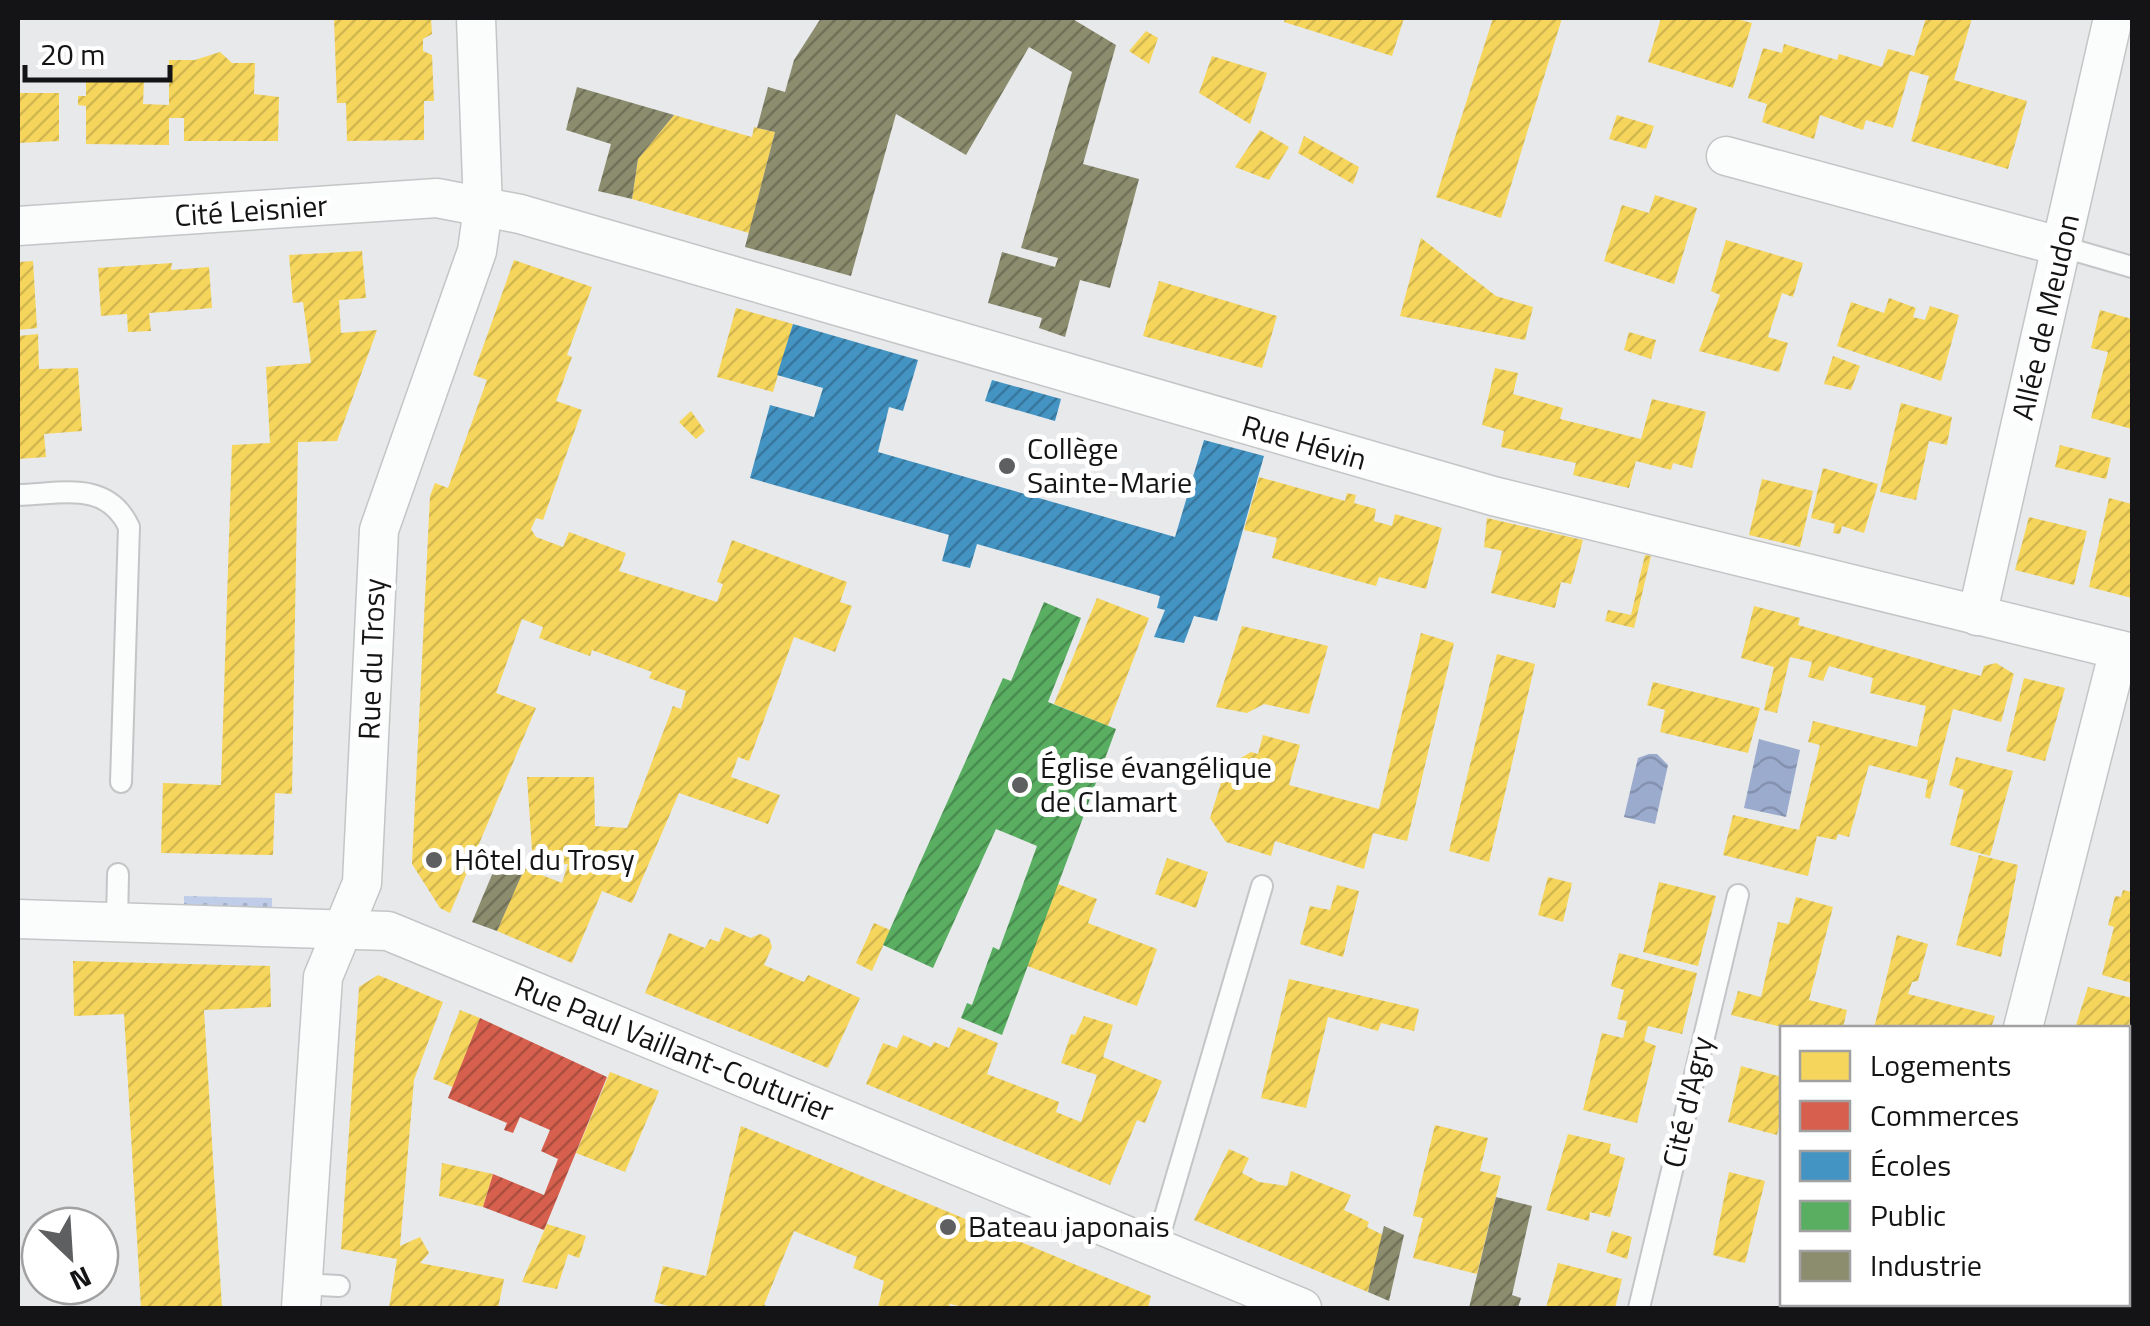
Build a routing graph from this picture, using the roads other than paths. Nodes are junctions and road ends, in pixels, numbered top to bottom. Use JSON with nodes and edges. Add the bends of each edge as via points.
{"nodes":[{"id":1,"x":476,"y":18,"type":"edge"},
{"id":2,"x":2111,"y":25,"type":"edge"},
{"id":3,"x":1726,"y":156,"type":"dead end"},
{"id":4,"x":483,"y":208,"type":"junction"},
{"id":5,"x":18,"y":226,"type":"edge"},
{"id":6,"x":2062,"y":248,"type":"junction"},
{"id":7,"x":2132,"y":267,"type":"edge"},
{"id":8,"x":18,"y":495,"type":"edge"},
{"id":9,"x":1977,"y":616,"type":"junction"},
{"id":10,"x":2126,"y":651,"type":"edge"},
{"id":11,"x":121,"y":782,"type":"dead end"},
{"id":12,"x":118,"y":874,"type":"dead end"},
{"id":13,"x":1262,"y":886,"type":"dead end"},
{"id":14,"x":1738,"y":894,"type":"dead end"},
{"id":15,"x":18,"y":918,"type":"edge"},
{"id":16,"x":117,"y":922,"type":"junction"},
{"id":17,"x":345,"y":929,"type":"junction"},
{"id":18,"x":2024,"y":1026,"type":"edge"},
{"id":19,"x":1156,"y":1247,"type":"junction"},
{"id":20,"x":314,"y":1293,"type":"edge"},
{"id":21,"x":1302,"y":1308,"type":"edge"},
{"id":22,"x":1639,"y":1308,"type":"edge"}],
"edges":[{"from":1,"to":4,"type":"street","name":"Rue du Trosy"},
{"from":2,"to":6,"type":"street","name":"Allée de Meudon"},
{"from":3,"to":6,"type":"street"},
{"from":4,"to":5,"type":"street","name":"Cité Leisnier","via":[[437,198]]},
{"from":4,"to":9,"type":"street","name":"Rue Hévin","via":[[1493,496]]},
{"from":4,"to":17,"type":"street","name":"Rue du Trosy","via":[[477,250],[380,530],[362,883]]},
{"from":6,"to":7,"type":"lane"},
{"from":6,"to":9,"type":"street","name":"Allée de Meudon"},
{"from":8,"to":11,"type":"lane","via":[[103,495],[121,508],[129,527]]},
{"from":9,"to":10,"type":"street","name":"Rue Hévin"},
{"from":10,"to":18,"type":"street"},
{"from":12,"to":16,"type":"lane"},
{"from":13,"to":19,"type":"lane"},
{"from":14,"to":22,"type":"lane","name":"Cité d'Agry"},
{"from":15,"to":16,"type":"street","name":"Rue Paul Vaillant-Couturier"},
{"from":16,"to":17,"type":"street","name":"Rue Paul Vaillant-Couturier"},
{"from":17,"to":19,"type":"street","name":"Rue Paul Vaillant-Couturier","via":[[388,931]]},
{"from":17,"to":20,"type":"street","name":"Rue du Trosy","via":[[323,977]]},
{"from":19,"to":21,"type":"street","name":"Rue Paul Vaillant-Couturier"}]}
